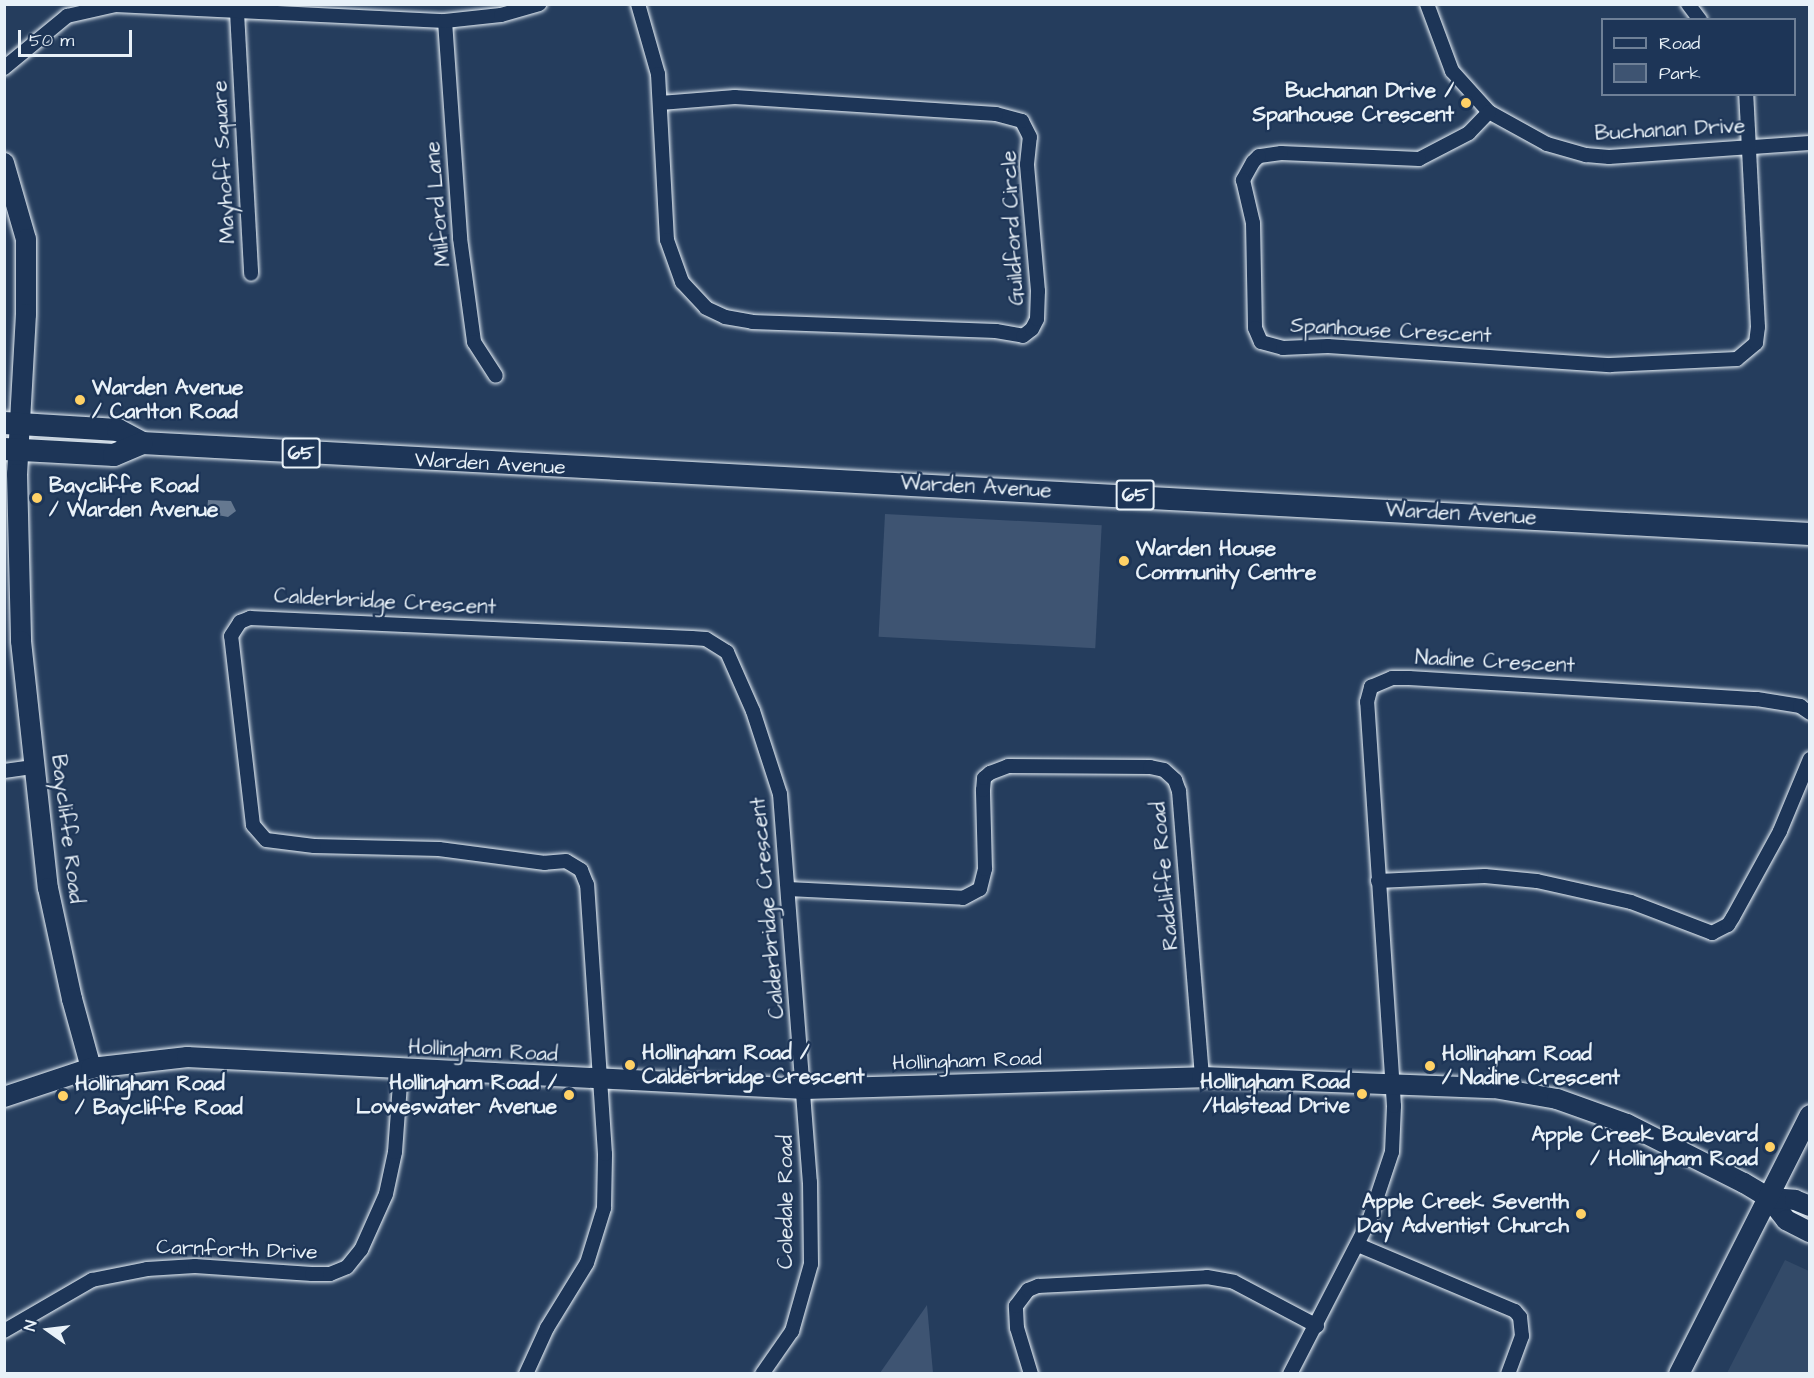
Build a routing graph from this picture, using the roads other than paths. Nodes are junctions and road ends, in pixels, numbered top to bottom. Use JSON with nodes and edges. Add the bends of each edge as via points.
{"nodes":[{"id":1,"x":539,"y":4,"type":"edge"},
{"id":2,"x":639,"y":4,"type":"edge"},
{"id":3,"x":1427,"y":4,"type":"edge"},
{"id":4,"x":1688,"y":4,"type":"edge"},
{"id":5,"x":237,"y":12,"type":"junction"},
{"id":6,"x":1698,"y":18,"type":"edge"},
{"id":7,"x":445,"y":21,"type":"junction"},
{"id":8,"x":4,"y":68,"type":"edge"},
{"id":9,"x":1746,"y":96,"type":"edge"},
{"id":10,"x":660,"y":103,"type":"junction"},
{"id":11,"x":1489,"y":112,"type":"junction"},
{"id":12,"x":1809,"y":143,"type":"edge"},
{"id":13,"x":1749,"y":147,"type":"junction"},
{"id":14,"x":4,"y":164,"type":"edge"},
{"id":15,"x":251,"y":274,"type":"dead end"},
{"id":16,"x":496,"y":376,"type":"dead end"},
{"id":17,"x":13,"y":423,"type":"edge"},
{"id":18,"x":142,"y":443,"type":"junction"},
{"id":19,"x":12,"y":449,"type":"edge"},
{"id":20,"x":1809,"y":534,"type":"edge"},
{"id":21,"x":1809,"y":713,"type":"edge"},
{"id":22,"x":1809,"y":759,"type":"edge"},
{"id":23,"x":34,"y":767,"type":"junction"},
{"id":24,"x":4,"y":771,"type":"edge"},
{"id":25,"x":1378,"y":881,"type":"junction"},
{"id":26,"x":788,"y":889,"type":"junction"},
{"id":27,"x":92,"y":1068,"type":"junction"},
{"id":28,"x":401,"y":1071,"type":"junction"},
{"id":29,"x":1202,"y":1077,"type":"junction"},
{"id":30,"x":599,"y":1080,"type":"junction"},
{"id":31,"x":1391,"y":1082,"type":"junction"},
{"id":32,"x":805,"y":1089,"type":"junction"},
{"id":33,"x":4,"y":1097,"type":"edge"},
{"id":34,"x":1809,"y":1115,"type":"edge"},
{"id":35,"x":1769,"y":1198,"type":"junction"},
{"id":36,"x":1809,"y":1206,"type":"edge"},
{"id":37,"x":1809,"y":1232,"type":"edge"},
{"id":38,"x":1358,"y":1245,"type":"junction"},
{"id":39,"x":1317,"y":1326,"type":"junction"},
{"id":40,"x":4,"y":1331,"type":"edge"},
{"id":41,"x":526,"y":1374,"type":"edge"},
{"id":42,"x":762,"y":1374,"type":"edge"},
{"id":43,"x":1032,"y":1374,"type":"edge"},
{"id":44,"x":1290,"y":1374,"type":"edge"},
{"id":45,"x":1508,"y":1374,"type":"edge"},
{"id":46,"x":1679,"y":1374,"type":"edge"}],
"edges":[{"from":1,"to":7,"type":"street","via":[[501,15]]},
{"from":2,"to":10,"type":"street","name":"Guildford Circle","via":[[656,57]]},
{"from":3,"to":11,"type":"street","name":"Buchanan Drive","via":[[1452,71]]},
{"from":4,"to":6,"type":"street"},
{"from":5,"to":7,"type":"street"},
{"from":5,"to":8,"type":"street","via":[[132,5],[98,8],[53,24]]},
{"from":5,"to":15,"type":"street","name":"Mayhoff Square"},
{"from":7,"to":16,"type":"street","name":"Milford Lane","via":[[459,238],[472,330],[474,342]]},
{"from":9,"to":13,"type":"street"},
{"from":10,"to":10,"type":"street","name":"Guildford Circle","via":[[668,240],[682,282],[706,308],[725,317],[752,322],[1023,336],[1032,329],[1037,319],[1038,291],[1027,165],[1030,137],[1022,121],[996,114],[735,97]]},
{"from":11,"to":13,"type":"street","name":"Buchanan Drive","via":[[1546,144],[1586,155]]},
{"from":11,"to":13,"type":"street","name":"Spanhouse Crescent","via":[[1469,133],[1419,159],[1281,153],[1259,156],[1253,162],[1243,180],[1253,224],[1255,328],[1261,342],[1283,348],[1328,346],[1610,365],[1737,359],[1756,343],[1758,327]]},
{"from":12,"to":13,"type":"street","name":"Buchanan Drive"},
{"from":14,"to":17,"type":"street","name":"Baycliffe Road","via":[[26,239]]},
{"from":17,"to":18,"type":"main road","name":"Warden Avenue","number":"65","via":[[118,430]]},
{"from":17,"to":19,"type":"street","name":"Baycliffe Road"},
{"from":18,"to":19,"type":"main road","name":"Warden Avenue","number":"65","via":[[114,455]]},
{"from":18,"to":20,"type":"main road","name":"Warden Avenue","number":"65"},
{"from":19,"to":23,"type":"street","name":"Baycliffe Road","via":[[17,576]]},
{"from":21,"to":25,"type":"street","name":"Nadine Crescent","via":[[1780,700],[1409,678],[1380,682],[1371,687],[1367,702]]},
{"from":22,"to":25,"type":"street","via":[[1780,831],[1728,926],[1712,933],[1630,902],[1536,881],[1485,876]]},
{"from":23,"to":24,"type":"street"},
{"from":23,"to":27,"type":"street","name":"Baycliffe Road","via":[[48,888],[72,999]]},
{"from":25,"to":31,"type":"street","name":"Nadine Crescent"},
{"from":26,"to":29,"type":"street","name":"Radcliffe Road","via":[[963,898],[980,889],[985,869],[983,790],[984,778],[990,773],[1008,766],[1164,770],[1175,780],[1179,791]]},
{"from":26,"to":30,"type":"street","name":"Calderbridge Crescent","via":[[780,795],[753,711],[735,666],[721,646],[692,638],[260,616],[240,622],[231,636],[234,668],[253,825],[266,840],[314,846],[439,849],[545,863],[566,861],[581,870],[590,913]]},
{"from":26,"to":32,"type":"street","name":"Calderbridge Crescent"},
{"from":27,"to":28,"type":"street","name":"Hollingham Road","via":[[187,1057]]},
{"from":27,"to":33,"type":"street","name":"Hollingham Road"},
{"from":28,"to":30,"type":"street","name":"Hollingham Road"},
{"from":28,"to":40,"type":"street","name":"Carnforth Drive","via":[[395,1152],[386,1194],[361,1250],[347,1267],[330,1274],[195,1266],[147,1269],[92,1280]]},
{"from":29,"to":31,"type":"street","name":"Hollingham Road"},
{"from":29,"to":32,"type":"street","name":"Hollingham Road"},
{"from":30,"to":32,"type":"street","name":"Hollingham Road"},
{"from":30,"to":41,"type":"street","name":"Calderbridge Crescent","via":[[606,1173],[600,1224],[587,1263],[547,1328]]},
{"from":31,"to":35,"type":"street","name":"Hollingham Road","via":[[1494,1088],[1587,1107],[1668,1144]]},
{"from":31,"to":38,"type":"street","name":"Nadine Crescent","via":[[1392,1152],[1380,1196]]},
{"from":32,"to":42,"type":"street","name":"Coledale Road","via":[[812,1264],[792,1330]]},
{"from":34,"to":35,"type":"street"},
{"from":35,"to":36,"type":"street","via":[[1795,1200]]},
{"from":35,"to":37,"type":"street","via":[[1786,1220]]},
{"from":35,"to":46,"type":"street"},
{"from":38,"to":39,"type":"street","name":"Nadine Crescent"},
{"from":38,"to":45,"type":"street","via":[[1515,1311],[1520,1317],[1522,1336]]},
{"from":39,"to":43,"type":"street","via":[[1234,1282],[1206,1277],[1038,1286],[1028,1290],[1016,1306],[1017,1328]]},
{"from":39,"to":44,"type":"street","name":"Nadine Crescent"}]}
